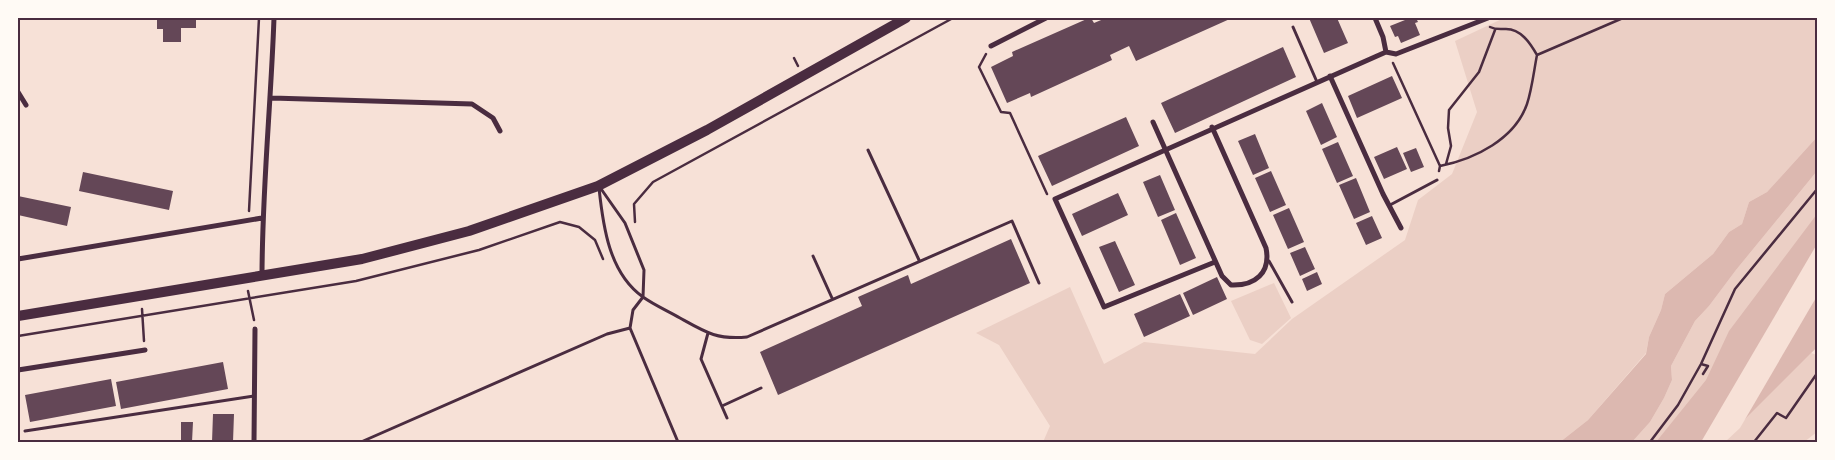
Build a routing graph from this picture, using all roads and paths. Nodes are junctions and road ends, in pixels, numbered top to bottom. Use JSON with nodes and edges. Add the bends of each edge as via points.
{"nodes":[{"id":1,"x":259,"y":18,"type":"edge"},
{"id":2,"x":274,"y":18,"type":"edge"},
{"id":3,"x":906,"y":18,"type":"edge"},
{"id":4,"x":953,"y":18,"type":"edge"},
{"id":5,"x":1046,"y":18,"type":"edge"},
{"id":6,"x":1375,"y":18,"type":"edge"},
{"id":7,"x":1488,"y":18,"type":"edge"},
{"id":8,"x":1623,"y":18,"type":"edge"},
{"id":9,"x":1478,"y":22,"type":"junction"},
{"id":10,"x":1293,"y":27,"type":"dead end"},
{"id":11,"x":1495,"y":30,"type":"junction"},
{"id":12,"x":991,"y":46,"type":"joint"},
{"id":13,"x":1386,"y":52,"type":"junction"},
{"id":14,"x":1537,"y":55,"type":"junction"},
{"id":15,"x":1330,"y":76,"type":"junction"},
{"id":16,"x":1317,"y":82,"type":"junction"},
{"id":17,"x":18,"y":92,"type":"edge"},
{"id":18,"x":272,"y":98,"type":"junction"},
{"id":19,"x":26,"y":104,"type":"dead end"},
{"id":20,"x":1153,"y":122,"type":"dead end"},
{"id":21,"x":1212,"y":127,"type":"junction"},
{"id":22,"x":500,"y":131,"type":"dead end"},
{"id":23,"x":1165,"y":149,"type":"junction"},
{"id":24,"x":868,"y":150,"type":"dead end"},
{"id":25,"x":1445,"y":165,"type":"junction"},
{"id":26,"x":1440,"y":166,"type":"junction"},
{"id":27,"x":1437,"y":180,"type":"joint"},
{"id":28,"x":598,"y":186,"type":"junction"},
{"id":29,"x":1818,"y":188,"type":"edge"},
{"id":30,"x":1055,"y":199,"type":"junction"},
{"id":31,"x":1389,"y":206,"type":"junction"},
{"id":32,"x":262,"y":218,"type":"junction"},
{"id":33,"x":248,"y":220,"type":"junction"},
{"id":34,"x":635,"y":226,"type":"dead end"},
{"id":35,"x":1401,"y":228,"type":"dead end"},
{"id":36,"x":813,"y":256,"type":"dead end"},
{"id":37,"x":615,"y":258,"type":"junction"},
{"id":38,"x":18,"y":259,"type":"edge"},
{"id":39,"x":919,"y":260,"type":"junction"},
{"id":40,"x":1269,"y":261,"type":"junction"},
{"id":41,"x":1215,"y":262,"type":"junction"},
{"id":42,"x":262,"y":276,"type":"junction"},
{"id":43,"x":246,"y":279,"type":"junction"},
{"id":44,"x":1039,"y":283,"type":"dead end"},
{"id":45,"x":141,"y":296,"type":"junction"},
{"id":46,"x":643,"y":297,"type":"junction"},
{"id":47,"x":832,"y":298,"type":"junction"},
{"id":48,"x":250,"y":300,"type":"junction"},
{"id":49,"x":1292,"y":302,"type":"dead end"},
{"id":50,"x":18,"y":316,"type":"edge"},
{"id":51,"x":142,"y":316,"type":"junction"},
{"id":52,"x":255,"y":328,"type":"joint"},
{"id":53,"x":630,"y":328,"type":"junction"},
{"id":54,"x":708,"y":333,"type":"junction"},
{"id":55,"x":18,"y":336,"type":"edge"},
{"id":56,"x":145,"y":350,"type":"joint"},
{"id":57,"x":1701,"y":364,"type":"junction"},
{"id":58,"x":18,"y":370,"type":"edge"},
{"id":59,"x":1818,"y":372,"type":"edge"},
{"id":60,"x":1703,"y":374,"type":"dead end"},
{"id":61,"x":761,"y":388,"type":"dead end"},
{"id":62,"x":255,"y":396,"type":"junction"},
{"id":63,"x":722,"y":406,"type":"junction"},
{"id":64,"x":727,"y":418,"type":"dead end"},
{"id":65,"x":25,"y":431,"type":"dead end"},
{"id":66,"x":254,"y":442,"type":"edge"},
{"id":67,"x":361,"y":442,"type":"edge"},
{"id":68,"x":678,"y":442,"type":"edge"},
{"id":69,"x":1650,"y":442,"type":"edge"},
{"id":70,"x":1754,"y":442,"type":"edge"}],
"edges":[{"from":1,"to":33,"type":"path"},
{"from":2,"to":18,"type":"street"},
{"from":3,"to":28,"type":"main road","via":[[707,130]]},
{"from":4,"to":34,"type":"path","via":[[653,182],[634,204]]},
{"from":5,"to":12,"type":"street"},
{"from":6,"to":13,"type":"street"},
{"from":7,"to":9,"type":"street"},
{"from":8,"to":14,"type":"path"},
{"from":9,"to":11,"type":"path"},
{"from":9,"to":13,"type":"street","via":[[1396,54]]},
{"from":10,"to":16,"type":"lane"},
{"from":11,"to":14,"type":"path","via":[[1517,31],[1530,42]]},
{"from":11,"to":25,"type":"path","via":[[1479,72],[1449,110],[1452,146]]},
{"from":12,"to":30,"type":"path","via":[[979,67],[1001,112],[1010,114],[1045,193]]},
{"from":13,"to":15,"type":"street"},
{"from":13,"to":26,"type":"path","via":[[1409,94],[1416,117]]},
{"from":14,"to":25,"type":"path","via":[[1527,104],[1515,128],[1472,156]]},
{"from":15,"to":16,"type":"street"},
{"from":15,"to":31,"type":"street"},
{"from":16,"to":21,"type":"street"},
{"from":17,"to":19,"type":"street"},
{"from":18,"to":22,"type":"street","via":[[472,104],[494,118]]},
{"from":18,"to":32,"type":"street"},
{"from":20,"to":23,"type":"street"},
{"from":21,"to":23,"type":"street"},
{"from":21,"to":40,"type":"street"},
{"from":23,"to":30,"type":"street"},
{"from":23,"to":41,"type":"street"},
{"from":24,"to":39,"type":"lane"},
{"from":25,"to":26,"type":"path"},
{"from":26,"to":27,"type":"path"},
{"from":27,"to":31,"type":"lane"},
{"from":28,"to":37,"type":"lane","via":[[603,232]]},
{"from":28,"to":42,"type":"main road","via":[[469,231],[362,259]]},
{"from":28,"to":46,"type":"lane","via":[[625,222],[636,249],[644,270]]},
{"from":29,"to":57,"type":"path","via":[[1735,290]]},
{"from":30,"to":41,"type":"street","via":[[1104,307]]},
{"from":31,"to":35,"type":"street"},
{"from":32,"to":33,"type":"street"},
{"from":32,"to":42,"type":"street"},
{"from":33,"to":38,"type":"street"},
{"from":36,"to":47,"type":"lane"},
{"from":37,"to":46,"type":"lane","via":[[625,280]]},
{"from":37,"to":48,"type":"path","via":[[604,263],[595,240],[579,227],[560,222],[428,264]]},
{"from":39,"to":44,"type":"lane","via":[[1012,220]]},
{"from":39,"to":47,"type":"lane"},
{"from":40,"to":41,"type":"street","via":[[1254,281],[1243,285],[1231,285]]},
{"from":40,"to":49,"type":"lane"},
{"from":42,"to":43,"type":"main road"},
{"from":43,"to":45,"type":"main road"},
{"from":43,"to":48,"type":"path"},
{"from":45,"to":50,"type":"main road"},
{"from":45,"to":51,"type":"path"},
{"from":46,"to":53,"type":"lane","via":[[633,310]]},
{"from":46,"to":54,"type":"lane"},
{"from":47,"to":54,"type":"lane","via":[[747,337],[728,339]]},
{"from":48,"to":51,"type":"path"},
{"from":48,"to":52,"type":"path"},
{"from":51,"to":55,"type":"path"},
{"from":51,"to":56,"type":"path"},
{"from":52,"to":62,"type":"street"},
{"from":53,"to":67,"type":"lane","via":[[607,334]]},
{"from":53,"to":68,"type":"lane"},
{"from":54,"to":63,"type":"lane","via":[[701,359]]},
{"from":56,"to":58,"type":"street"},
{"from":57,"to":60,"type":"path","via":[[1708,366]]},
{"from":57,"to":69,"type":"path","via":[[1678,405]]},
{"from":59,"to":70,"type":"path","via":[[1786,418],[1777,413]]},
{"from":61,"to":63,"type":"lane"},
{"from":62,"to":65,"type":"lane"},
{"from":62,"to":66,"type":"street"},
{"from":63,"to":64,"type":"lane"}]}
